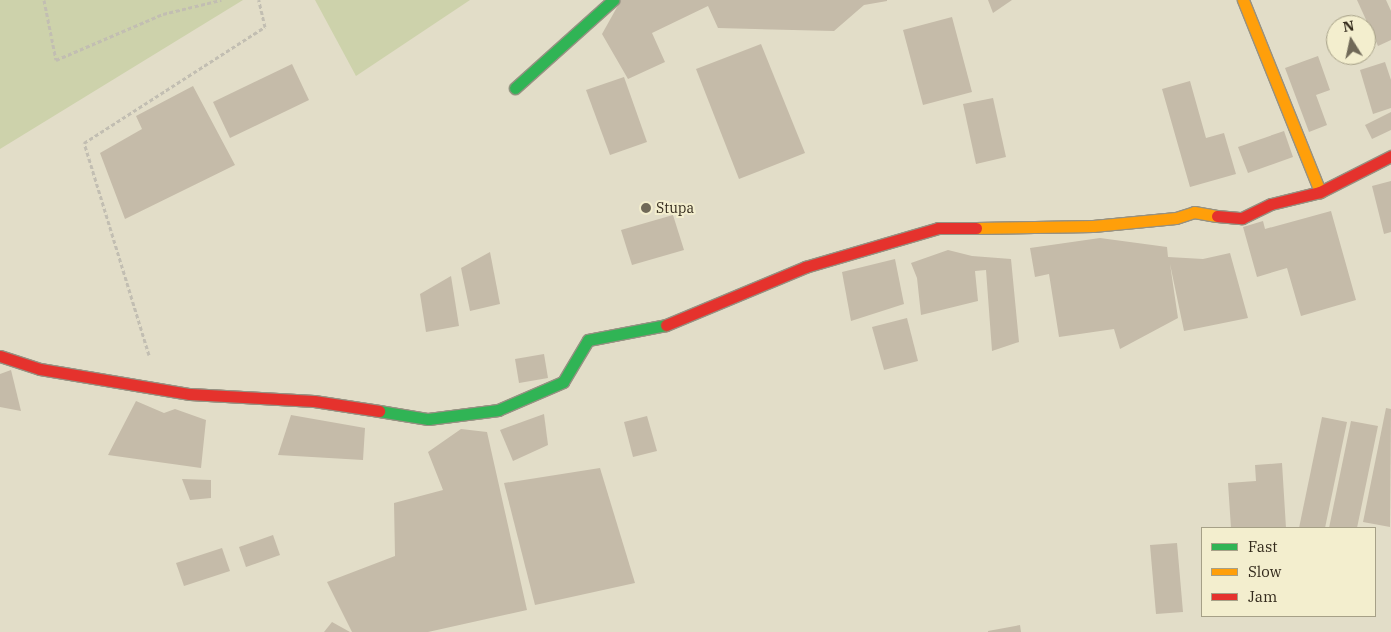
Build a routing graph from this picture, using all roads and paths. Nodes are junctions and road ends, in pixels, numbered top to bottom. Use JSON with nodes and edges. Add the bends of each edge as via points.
{"nodes":[{"id":1,"x":44,"y":0,"type":"edge"},
{"id":2,"x":221,"y":0,"type":"edge"},
{"id":3,"x":258,"y":0,"type":"edge"},
{"id":4,"x":613,"y":0,"type":"edge"},
{"id":5,"x":1243,"y":0,"type":"edge"},
{"id":6,"x":515,"y":88,"type":"dead end"},
{"id":7,"x":1391,"y":156,"type":"edge"},
{"id":8,"x":1320,"y":192,"type":"junction"},
{"id":9,"x":0,"y":356,"type":"edge"},
{"id":10,"x":160,"y":389,"type":"junction"}],
"edges":[{"from":1,"to":2,"type":"path","via":[[56,60],[163,14]]},
{"from":3,"to":10,"type":"path","via":[[265,27],[84,143]]},
{"from":4,"to":6,"type":"main road"},
{"from":5,"to":8,"type":"main road"},
{"from":7,"to":8,"type":"main road"},
{"from":8,"to":10,"type":"main road","via":[[1271,204],[1242,218],[1194,212],[1138,223],[938,228],[805,268],[673,324],[588,340],[563,382],[498,410],[428,419],[314,401],[190,394]]},
{"from":9,"to":10,"type":"main road","via":[[40,370]]}]}
